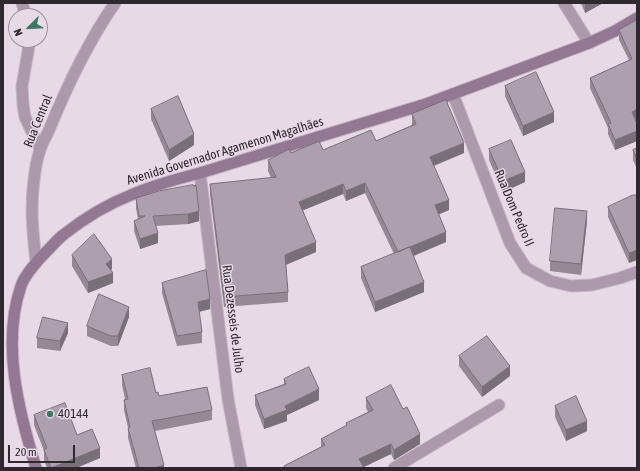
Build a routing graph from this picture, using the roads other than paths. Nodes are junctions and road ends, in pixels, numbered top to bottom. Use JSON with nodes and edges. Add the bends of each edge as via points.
{"nodes":[{"id":1,"x":115,"y":3,"type":"edge"},
{"id":2,"x":564,"y":3,"type":"edge"},
{"id":3,"x":637,"y":18,"type":"edge"},
{"id":4,"x":589,"y":43,"type":"junction"},
{"id":5,"x":29,"y":48,"type":"edge"},
{"id":6,"x":453,"y":94,"type":"junction"},
{"id":7,"x":40,"y":149,"type":"junction"},
{"id":8,"x":200,"y":173,"type":"junction"},
{"id":9,"x":36,"y":262,"type":"junction"},
{"id":10,"x":637,"y":272,"type":"edge"},
{"id":11,"x":499,"y":405,"type":"dead end"},
{"id":12,"x":36,"y":468,"type":"edge"},
{"id":13,"x":241,"y":468,"type":"edge"},
{"id":14,"x":394,"y":468,"type":"edge"}],
"edges":[{"from":1,"to":7,"type":"street","name":"Rua Central","via":[[80,62]]},
{"from":2,"to":4,"type":"street"},
{"from":3,"to":4,"type":"main road","name":"Avenida Governador Agamenon Magalhães"},
{"from":4,"to":6,"type":"main road","name":"Avenida Governador Agamenon Magalhães"},
{"from":5,"to":7,"type":"street","via":[[22,86],[23,105],[25,117]]},
{"from":6,"to":8,"type":"main road","name":"Avenida Governador Agamenon Magalhães"},
{"from":6,"to":10,"type":"street","name":"Rua Dom Pedro II","via":[[510,243],[526,268],[550,281],[571,286],[592,285]]},
{"from":7,"to":9,"type":"street","name":"Rua Central","via":[[32,202]]},
{"from":8,"to":9,"type":"main road","name":"Avenida Governador Agamenon Magalhães","via":[[131,195],[92,214],[62,236]]},
{"from":8,"to":13,"type":"street","name":"Rua Dezesseis de Julho","via":[[228,399]]},
{"from":9,"to":12,"type":"main road","name":"Avenida Governador Agamenon Magalhães","via":[[21,285],[13,317],[12,360],[19,406]]},
{"from":11,"to":14,"type":"street"}]}
